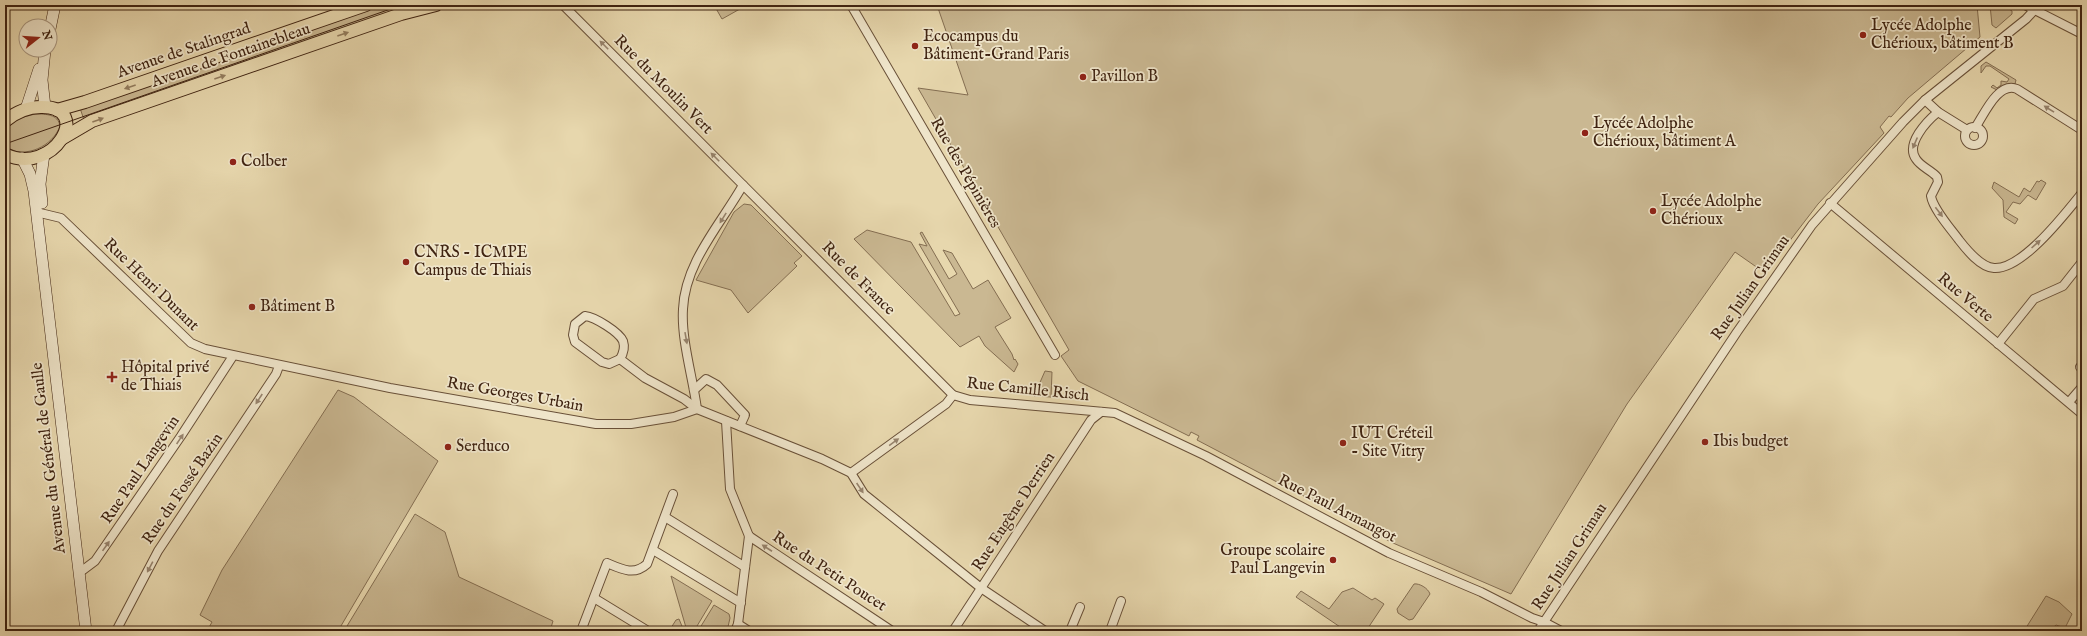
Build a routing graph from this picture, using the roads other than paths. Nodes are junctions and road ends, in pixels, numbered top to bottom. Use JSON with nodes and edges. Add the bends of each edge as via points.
{"nodes":[{"id":1,"x":55,"y":5,"type":"edge"},
{"id":2,"x":366,"y":5,"type":"edge"},
{"id":3,"x":436,"y":5,"type":"edge"},
{"id":4,"x":563,"y":5,"type":"edge"},
{"id":5,"x":851,"y":5,"type":"edge"},
{"id":6,"x":2025,"y":5,"type":"edge"},
{"id":7,"x":2037,"y":8,"type":"edge"},
{"id":8,"x":52,"y":18,"type":"edge"},
{"id":9,"x":2082,"y":34,"type":"edge"},
{"id":10,"x":43,"y":58,"type":"edge"},
{"id":11,"x":44,"y":58,"type":"edge"},
{"id":12,"x":1925,"y":100,"type":"junction"},
{"id":13,"x":51,"y":108,"type":"junction"},
{"id":14,"x":26,"y":109,"type":"junction"},
{"id":15,"x":1938,"y":112,"type":"junction"},
{"id":16,"x":5,"y":121,"type":"edge"},
{"id":17,"x":2082,"y":130,"type":"edge"},
{"id":18,"x":63,"y":138,"type":"junction"},
{"id":19,"x":44,"y":154,"type":"junction"},
{"id":20,"x":11,"y":157,"type":"edge"},
{"id":21,"x":743,"y":185,"type":"junction"},
{"id":22,"x":2082,"y":193,"type":"edge"},
{"id":23,"x":1830,"y":203,"type":"junction"},
{"id":24,"x":40,"y":213,"type":"junction"},
{"id":25,"x":2082,"y":262,"type":"edge"},
{"id":26,"x":1998,"y":344,"type":"junction"},
{"id":27,"x":1055,"y":355,"type":"dead end"},
{"id":28,"x":233,"y":356,"type":"junction"},
{"id":29,"x":620,"y":360,"type":"junction"},
{"id":30,"x":279,"y":366,"type":"junction"},
{"id":31,"x":327,"y":375,"type":"joint"},
{"id":32,"x":2082,"y":387,"type":"edge"},
{"id":33,"x":694,"y":390,"type":"junction"},
{"id":34,"x":953,"y":395,"type":"junction"},
{"id":35,"x":2069,"y":402,"type":"junction"},
{"id":36,"x":697,"y":409,"type":"junction"},
{"id":37,"x":1101,"y":412,"type":"junction"},
{"id":38,"x":2082,"y":414,"type":"edge"},
{"id":39,"x":726,"y":421,"type":"junction"},
{"id":40,"x":740,"y":426,"type":"junction"},
{"id":41,"x":851,"y":473,"type":"junction"},
{"id":42,"x":673,"y":494,"type":"dead end"},
{"id":43,"x":665,"y":517,"type":"junction"},
{"id":44,"x":750,"y":536,"type":"junction"},
{"id":45,"x":654,"y":550,"type":"junction"},
{"id":46,"x":745,"y":567,"type":"junction"},
{"id":47,"x":79,"y":573,"type":"junction"},
{"id":48,"x":981,"y":588,"type":"junction"},
{"id":49,"x":594,"y":598,"type":"junction"},
{"id":50,"x":1121,"y":601,"type":"dead end"},
{"id":51,"x":741,"y":603,"type":"junction"},
{"id":52,"x":1080,"y":607,"type":"dead end"},
{"id":53,"x":1544,"y":622,"type":"junction"},
{"id":54,"x":737,"y":628,"type":"edge"},
{"id":55,"x":86,"y":631,"type":"edge"},
{"id":56,"x":116,"y":631,"type":"edge"},
{"id":57,"x":581,"y":631,"type":"edge"},
{"id":58,"x":648,"y":631,"type":"edge"},
{"id":59,"x":749,"y":631,"type":"edge"},
{"id":60,"x":892,"y":631,"type":"edge"},
{"id":61,"x":953,"y":631,"type":"edge"},
{"id":62,"x":1045,"y":631,"type":"edge"},
{"id":63,"x":1070,"y":631,"type":"edge"},
{"id":64,"x":1110,"y":631,"type":"edge"},
{"id":65,"x":1538,"y":631,"type":"edge"},
{"id":66,"x":1561,"y":631,"type":"edge"}],
"edges":[{"from":1,"to":8,"type":"main road"},
{"from":2,"to":13,"type":"main road","name":"Avenue de Stalingrad","one_way":true,"via":[[85,102]]},
{"from":18,"to":3,"type":"main road","name":"Avenue de Fontainebleau","one_way":true,"via":[[80,127],[105,117],[401,14]]},
{"from":21,"to":4,"type":"street","name":"Rue du Moulin Vert","one_way":true},
{"from":5,"to":27,"type":"street","name":"Rue des Pépinières"},
{"from":6,"to":7,"type":"street"},
{"from":7,"to":9,"type":"street"},
{"from":7,"to":12,"type":"street","name":"Rue Julian Grimau"},
{"from":10,"to":14,"type":"main road"},
{"from":11,"to":13,"type":"main road","via":[[42,80]]},
{"from":12,"to":15,"type":"street"},
{"from":12,"to":23,"type":"street","name":"Rue Julian Grimau"},
{"from":13,"to":14,"type":"main road","name":"Avenue de Stalingrad"},
{"from":13,"to":18,"type":"main road","via":[[62,114],[66,122]]},
{"from":14,"to":16,"type":"main road"},
{"from":17,"to":15,"type":"street","one_way":true,"via":[[2010,87],[1997,95],[1971,129]]},
{"from":15,"to":22,"type":"street","one_way":true,"via":[[1928,120],[1914,142],[1912,151],[1918,162],[1937,177],[1938,182],[1931,196],[1937,211],[1963,245],[1988,266],[2005,267],[2024,255],[2056,227]]},
{"from":18,"to":19,"type":"main road","name":"Avenue de Fontainebleau","via":[[59,144]]},
{"from":19,"to":20,"type":"main road"},
{"from":19,"to":24,"type":"main road","name":"Avenue du Général de Gaulle"},
{"from":20,"to":24,"type":"main road","name":"Avenue du Général de Gaulle","via":[[32,179]]},
{"from":21,"to":33,"type":"street","one_way":true,"via":[[702,250],[686,290],[683,320]]},
{"from":21,"to":34,"type":"street","name":"Rue de France"},
{"from":23,"to":26,"type":"street","name":"Rue Verte"},
{"from":23,"to":53,"type":"street","name":"Rue Julian Grimau","via":[[1786,260]]},
{"from":24,"to":28,"type":"street","name":"Rue Henri Dunant","via":[[62,218],[190,343]]},
{"from":24,"to":47,"type":"main road","name":"Avenue du Général de Gaulle","via":[[44,281]]},
{"from":25,"to":26,"type":"street","via":[[2063,286],[2034,299]]},
{"from":26,"to":35,"type":"street","name":"Rue Verte"},
{"from":28,"to":30,"type":"street","name":"Rue Henri Dunant"},
{"from":47,"to":28,"type":"street","name":"Rue Paul Langevin","one_way":true,"via":[[95,561],[182,436]]},
{"from":29,"to":29,"type":"street","via":[[624,346],[622,339],[598,319],[585,316],[575,324],[572,335],[576,342],[605,363]]},
{"from":29,"to":36,"type":"street"},
{"from":30,"to":31,"type":"street","name":"Rue Henri Dunant"},
{"from":30,"to":56,"type":"street","name":"Rue du Fossé Bazin","one_way":true,"via":[[158,551]]},
{"from":31,"to":36,"type":"street","name":"Rue Georges Urbain","via":[[596,424],[631,424],[674,417]]},
{"from":32,"to":35,"type":"street"},
{"from":33,"to":36,"type":"street"},
{"from":33,"to":40,"type":"street","via":[[706,379],[717,385],[745,415]]},
{"from":34,"to":37,"type":"street","name":"Rue Camille Risch","via":[[970,400]]},
{"from":41,"to":34,"type":"street","one_way":true,"via":[[946,404]]},
{"from":35,"to":38,"type":"street","name":"Rue Verte"},
{"from":36,"to":39,"type":"street"},
{"from":37,"to":48,"type":"street","name":"Rue Eugène Derrien","via":[[1091,420]]},
{"from":37,"to":53,"type":"street","name":"Rue Paul Armangot","via":[[1114,413],[1170,438],[1389,553]]},
{"from":39,"to":40,"type":"street"},
{"from":39,"to":44,"type":"street","via":[[730,488]]},
{"from":40,"to":41,"type":"street","via":[[822,458]]},
{"from":41,"to":48,"type":"street","one_way":true,"via":[[864,494]]},
{"from":42,"to":43,"type":"street"},
{"from":43,"to":45,"type":"street"},
{"from":43,"to":46,"type":"street"},
{"from":44,"to":46,"type":"street"},
{"from":60,"to":44,"type":"street","name":"Rue du Petit Poucet","one_way":true},
{"from":45,"to":49,"type":"street","via":[[647,564],[634,572],[607,563]]},
{"from":45,"to":51,"type":"street"},
{"from":46,"to":51,"type":"street"},
{"from":47,"to":55,"type":"main road","name":"Avenue du Général de Gaulle"},
{"from":48,"to":61,"type":"street","name":"Rue Eugène Derrien"},
{"from":48,"to":62,"type":"street"},
{"from":49,"to":57,"type":"street"},
{"from":49,"to":58,"type":"street"},
{"from":50,"to":64,"type":"street"},
{"from":51,"to":54,"type":"street"},
{"from":52,"to":63,"type":"street"},
{"from":53,"to":65,"type":"street","name":"Rue Julian Grimau"},
{"from":53,"to":66,"type":"street","name":"Rue Paul Armangot"},
{"from":54,"to":59,"type":"street"}]}
